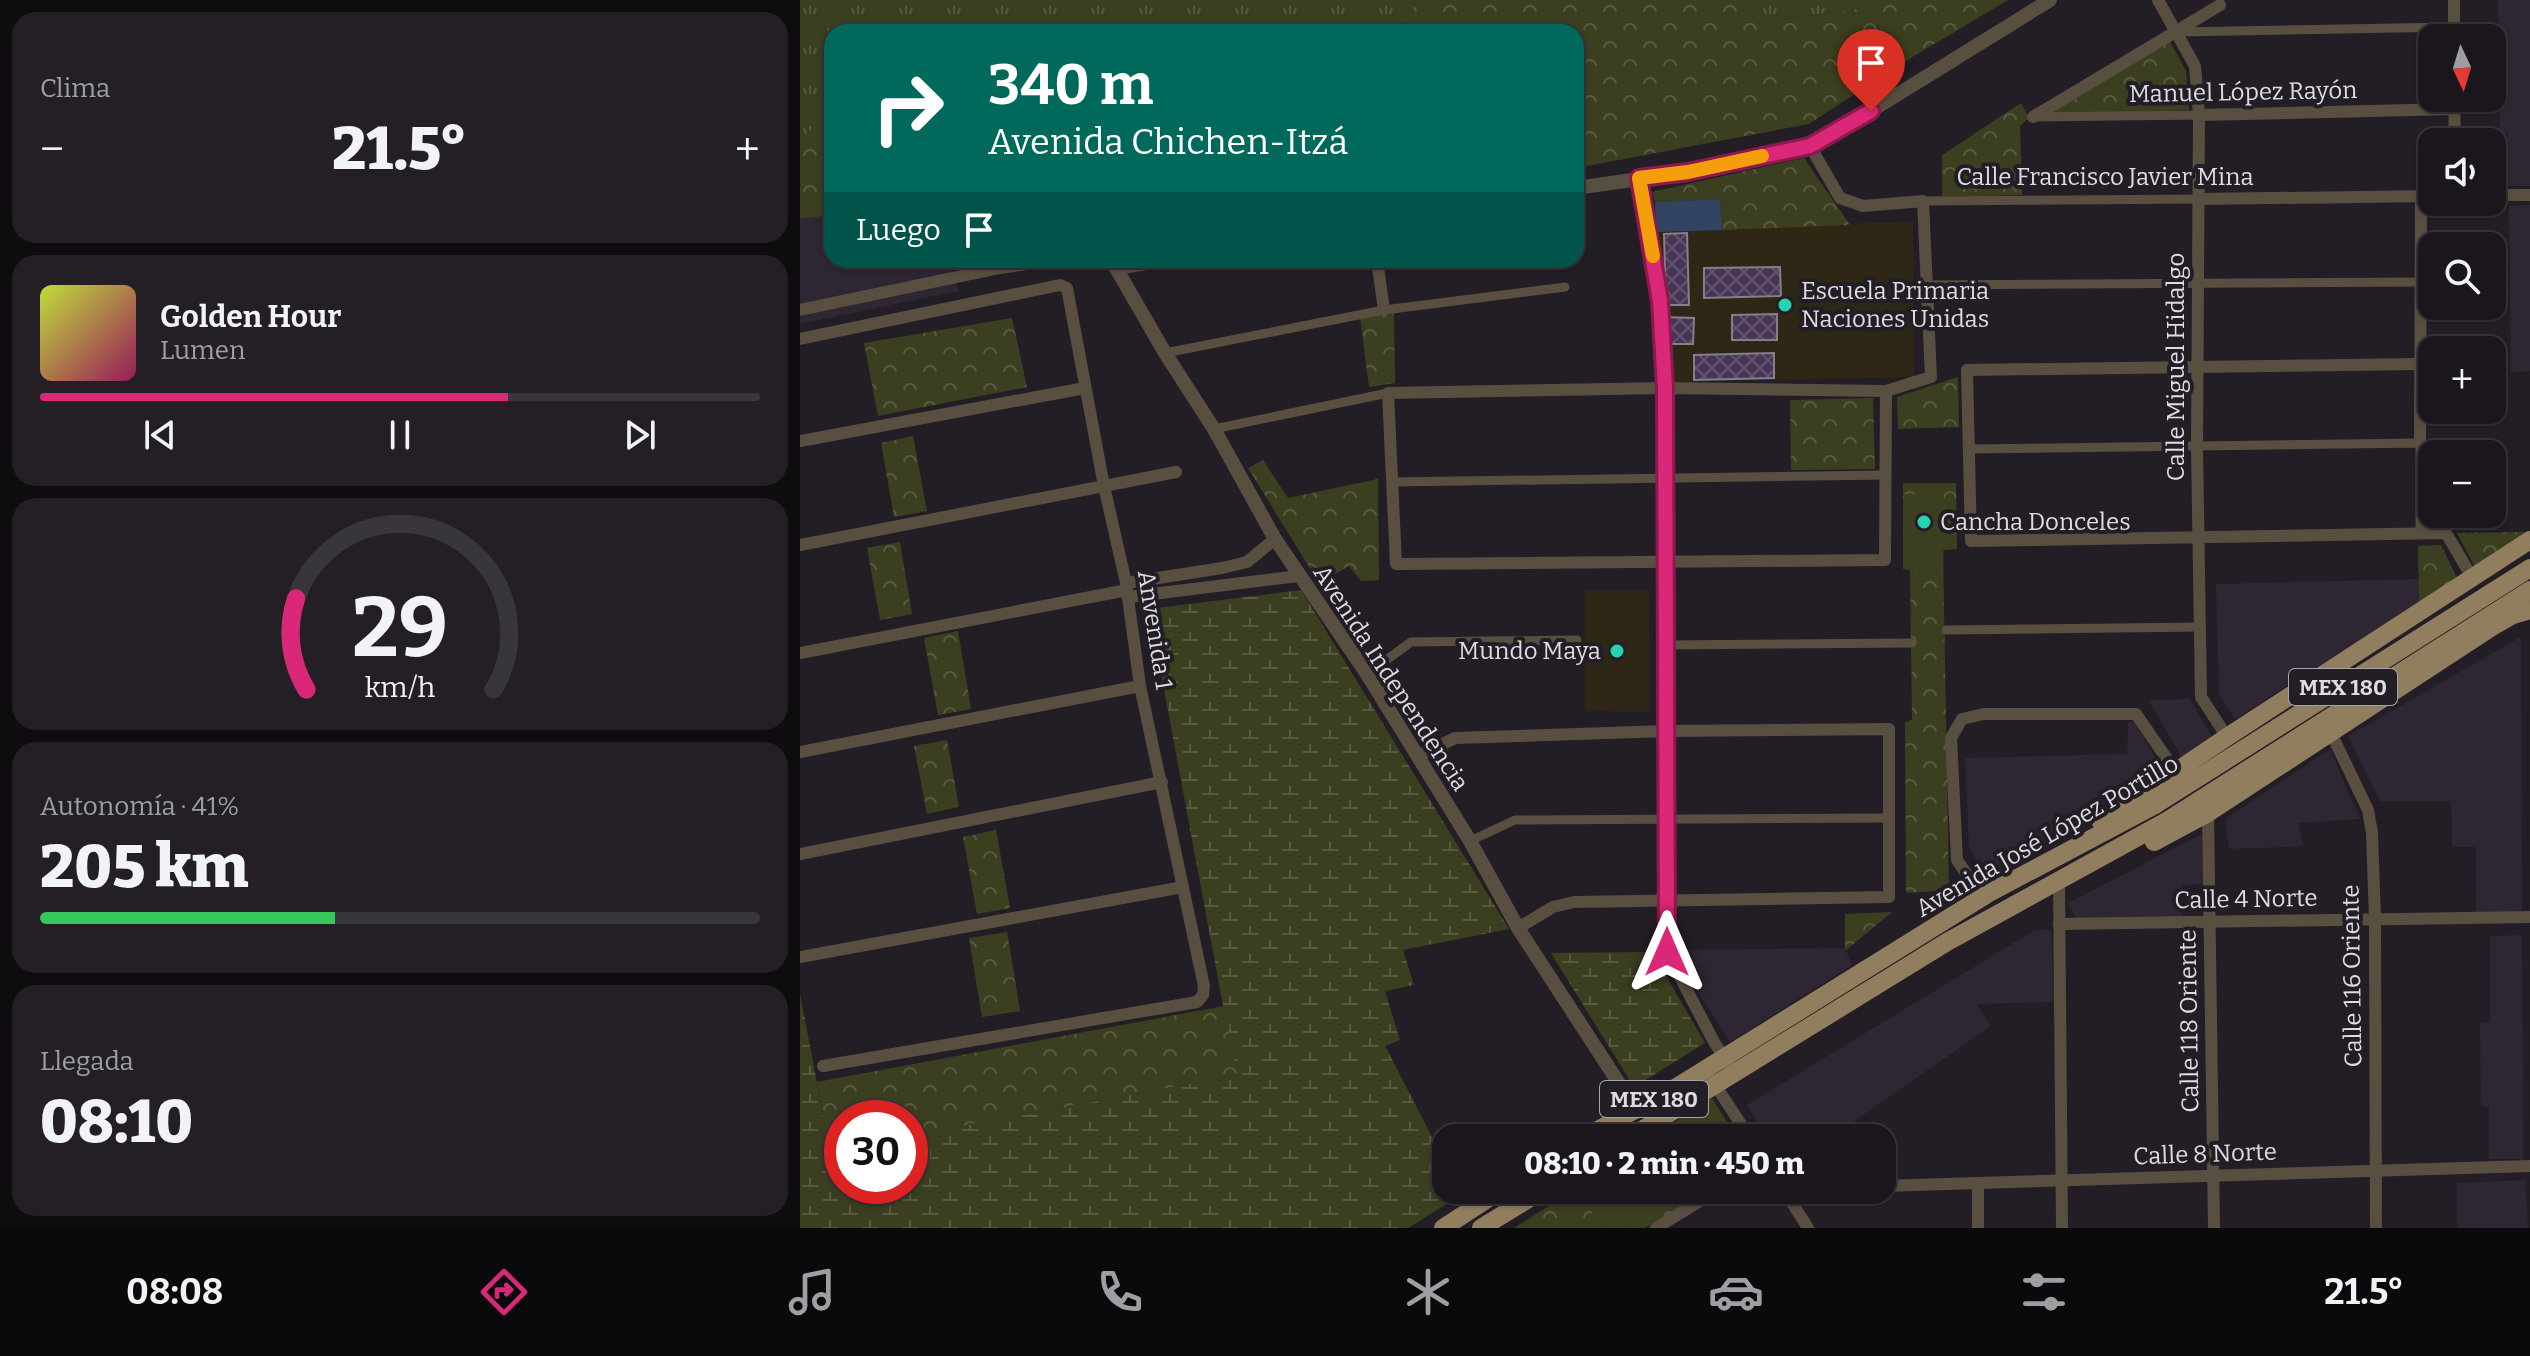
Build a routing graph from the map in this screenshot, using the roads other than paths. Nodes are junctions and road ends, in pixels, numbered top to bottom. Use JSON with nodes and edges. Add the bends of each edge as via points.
{"nodes":[{"id":1,"x":2050,"y":0,"type":"edge"},
{"id":2,"x":2158,"y":0,"type":"edge"},
{"id":3,"x":2454,"y":0,"type":"edge"},
{"id":4,"x":2220,"y":5,"type":"dead end"},
{"id":5,"x":2454,"y":24,"type":"edge"},
{"id":6,"x":2178,"y":32,"type":"junction"},
{"id":7,"x":2418,"y":32,"type":"edge"},
{"id":8,"x":2418,"y":106,"type":"edge"},
{"id":9,"x":2199,"y":115,"type":"junction"},
{"id":10,"x":2033,"y":117,"type":"joint"},
{"id":11,"x":1810,"y":146,"type":"junction"},
{"id":12,"x":1639,"y":178,"type":"junction"},
{"id":13,"x":1584,"y":187,"type":"edge"},
{"id":14,"x":2506,"y":195,"type":"edge"},
{"id":15,"x":2530,"y":195,"type":"edge"},
{"id":16,"x":2418,"y":196,"type":"edge"},
{"id":17,"x":2199,"y":199,"type":"junction"},
{"id":18,"x":1923,"y":201,"type":"junction"},
{"id":19,"x":1000,"y":268,"type":"edge"},
{"id":20,"x":1112,"y":268,"type":"edge"},
{"id":21,"x":1378,"y":268,"type":"edge"},
{"id":22,"x":2418,"y":282,"type":"edge"},
{"id":23,"x":1927,"y":285,"type":"junction"},
{"id":24,"x":2198,"y":285,"type":"junction"},
{"id":25,"x":1565,"y":287,"type":"dead end"},
{"id":26,"x":800,"y":310,"type":"edge"},
{"id":27,"x":1384,"y":310,"type":"junction"},
{"id":28,"x":800,"y":339,"type":"edge"},
{"id":29,"x":1165,"y":353,"type":"junction"},
{"id":30,"x":2418,"y":364,"type":"edge"},
{"id":31,"x":2198,"y":367,"type":"junction"},
{"id":32,"x":1085,"y":388,"type":"junction"},
{"id":33,"x":1665,"y":388,"type":"junction"},
{"id":34,"x":1886,"y":391,"type":"junction"},
{"id":35,"x":1388,"y":393,"type":"junction"},
{"id":36,"x":1214,"y":429,"type":"junction"},
{"id":37,"x":800,"y":441,"type":"edge"},
{"id":38,"x":2418,"y":443,"type":"edge"},
{"id":39,"x":2197,"y":447,"type":"junction"},
{"id":40,"x":1969,"y":449,"type":"junction"},
{"id":41,"x":1176,"y":472,"type":"dead end"},
{"id":42,"x":1886,"y":475,"type":"junction"},
{"id":43,"x":1665,"y":478,"type":"junction"},
{"id":44,"x":1392,"y":482,"type":"junction"},
{"id":45,"x":1104,"y":486,"type":"junction"},
{"id":46,"x":2420,"y":528,"type":"edge"},
{"id":47,"x":2420,"y":532,"type":"junction"},
{"id":48,"x":2199,"y":538,"type":"junction"},
{"id":49,"x":1275,"y":539,"type":"junction"},
{"id":50,"x":2530,"y":540,"type":"edge"},
{"id":51,"x":800,"y":545,"type":"edge"},
{"id":52,"x":1665,"y":562,"type":"junction"},
{"id":53,"x":2530,"y":568,"type":"edge"},
{"id":54,"x":1298,"y":576,"type":"junction"},
{"id":55,"x":2471,"y":580,"type":"junction"},
{"id":56,"x":1127,"y":590,"type":"junction"},
{"id":57,"x":2530,"y":590,"type":"edge"},
{"id":58,"x":2530,"y":610,"type":"edge"},
{"id":59,"x":2201,"y":627,"type":"junction"},
{"id":60,"x":2492,"y":627,"type":"junction"},
{"id":61,"x":1946,"y":630,"type":"dead end"},
{"id":62,"x":1577,"y":640,"type":"dead end"},
{"id":63,"x":1912,"y":643,"type":"dead end"},
{"id":64,"x":1666,"y":645,"type":"junction"},
{"id":65,"x":800,"y":653,"type":"edge"},
{"id":66,"x":1367,"y":674,"type":"junction"},
{"id":67,"x":1140,"y":686,"type":"junction"},
{"id":68,"x":1666,"y":731,"type":"junction"},
{"id":69,"x":2331,"y":733,"type":"junction"},
{"id":70,"x":2227,"y":737,"type":"junction"},
{"id":71,"x":800,"y":752,"type":"edge"},
{"id":72,"x":1418,"y":756,"type":"junction"},
{"id":73,"x":2176,"y":772,"type":"junction"},
{"id":74,"x":1162,"y":782,"type":"junction"},
{"id":75,"x":2208,"y":813,"type":"junction"},
{"id":76,"x":1889,"y":818,"type":"junction"},
{"id":77,"x":1666,"y":820,"type":"junction"},
{"id":78,"x":1470,"y":841,"type":"junction"},
{"id":79,"x":800,"y":854,"type":"edge"},
{"id":80,"x":2043,"y":863,"type":"junction"},
{"id":81,"x":2059,"y":881,"type":"junction"},
{"id":82,"x":1183,"y":887,"type":"junction"},
{"id":83,"x":1989,"y":893,"type":"junction"},
{"id":84,"x":1667,"y":901,"type":"junction"},
{"id":85,"x":2530,"y":917,"type":"edge"},
{"id":86,"x":2375,"y":919,"type":"junction"},
{"id":87,"x":2210,"y":922,"type":"junction"},
{"id":88,"x":2059,"y":924,"type":"junction"},
{"id":89,"x":1518,"y":928,"type":"junction"},
{"id":90,"x":800,"y":957,"type":"edge"},
{"id":91,"x":1729,"y":1064,"type":"junction"},
{"id":92,"x":823,"y":1066,"type":"dead end"},
{"id":93,"x":1710,"y":1076,"type":"junction"},
{"id":94,"x":1635,"y":1108,"type":"junction"},
{"id":95,"x":1607,"y":1124,"type":"edge"},
{"id":96,"x":1647,"y":1124,"type":"edge"},
{"id":97,"x":1741,"y":1124,"type":"edge"},
{"id":98,"x":2530,"y":1166,"type":"edge"},
{"id":99,"x":2376,"y":1171,"type":"junction"},
{"id":100,"x":2213,"y":1176,"type":"junction"},
{"id":101,"x":2061,"y":1180,"type":"junction"},
{"id":102,"x":1978,"y":1183,"type":"junction"},
{"id":103,"x":1896,"y":1186,"type":"edge"},
{"id":104,"x":1480,"y":1204,"type":"edge"},
{"id":105,"x":1520,"y":1204,"type":"edge"},
{"id":106,"x":1695,"y":1204,"type":"edge"},
{"id":107,"x":1793,"y":1204,"type":"edge"},
{"id":108,"x":1443,"y":1228,"type":"edge"},
{"id":109,"x":1481,"y":1228,"type":"edge"},
{"id":110,"x":1656,"y":1228,"type":"edge"},
{"id":111,"x":1808,"y":1228,"type":"edge"},
{"id":112,"x":1978,"y":1228,"type":"edge"},
{"id":113,"x":2062,"y":1228,"type":"edge"},
{"id":114,"x":2214,"y":1228,"type":"edge"},
{"id":115,"x":2376,"y":1228,"type":"edge"}],
"edges":[{"from":1,"to":11,"type":"street"},
{"from":2,"to":6,"type":"street","name":"Calle Miguel Hidalgo"},
{"from":3,"to":5,"type":"street"},
{"from":4,"to":6,"type":"street"},
{"from":6,"to":7,"type":"street"},
{"from":6,"to":9,"type":"street","name":"Calle Miguel Hidalgo","via":[[2195,66]]},
{"from":6,"to":10,"type":"street"},
{"from":8,"to":9,"type":"street","name":"Manuel López Rayón"},
{"from":9,"to":10,"type":"street","name":"Manuel López Rayón"},
{"from":9,"to":17,"type":"street","name":"Calle Miguel Hidalgo"},
{"from":11,"to":12,"type":"street"},
{"from":11,"to":18,"type":"street","name":"Calle Francisco Javier Mina","via":[[1840,198],[1863,206]]},
{"from":12,"to":13,"type":"street"},
{"from":12,"to":33,"type":"street","via":[[1660,301]]},
{"from":14,"to":15,"type":"street"},
{"from":16,"to":17,"type":"street","name":"Calle Francisco Javier Mina"},
{"from":17,"to":18,"type":"street","name":"Calle Francisco Javier Mina"},
{"from":17,"to":24,"type":"street","name":"Calle Miguel Hidalgo"},
{"from":18,"to":23,"type":"street"},
{"from":19,"to":26,"type":"street"},
{"from":20,"to":29,"type":"street","name":"Avenida Independencia"},
{"from":21,"to":27,"type":"street"},
{"from":22,"to":24,"type":"street"},
{"from":23,"to":24,"type":"street"},
{"from":23,"to":34,"type":"street","via":[[1931,377]]},
{"from":24,"to":31,"type":"street","name":"Calle Miguel Hidalgo"},
{"from":25,"to":27,"type":"street"},
{"from":27,"to":29,"type":"street"},
{"from":28,"to":32,"type":"street","name":"Anvenida 1","via":[[1060,285],[1069,293]]},
{"from":29,"to":36,"type":"street","name":"Avenida Independencia"},
{"from":30,"to":31,"type":"street"},
{"from":31,"to":39,"type":"street","name":"Calle Miguel Hidalgo"},
{"from":31,"to":40,"type":"street","via":[[1967,370]]},
{"from":32,"to":37,"type":"street"},
{"from":32,"to":45,"type":"street","name":"Anvenida 1"},
{"from":33,"to":34,"type":"street"},
{"from":33,"to":35,"type":"street"},
{"from":33,"to":43,"type":"street"},
{"from":34,"to":42,"type":"street"},
{"from":35,"to":36,"type":"street"},
{"from":35,"to":44,"type":"street"},
{"from":36,"to":49,"type":"street","name":"Avenida Independencia"},
{"from":38,"to":39,"type":"street"},
{"from":39,"to":40,"type":"street"},
{"from":39,"to":48,"type":"street","name":"Calle Miguel Hidalgo"},
{"from":40,"to":48,"type":"street","via":[[1971,541]]},
{"from":41,"to":45,"type":"street"},
{"from":42,"to":43,"type":"street"},
{"from":42,"to":52,"type":"street","via":[[1885,560]]},
{"from":43,"to":44,"type":"street"},
{"from":43,"to":52,"type":"street"},
{"from":44,"to":52,"type":"street","via":[[1396,564]]},
{"from":45,"to":51,"type":"street"},
{"from":45,"to":56,"type":"street","name":"Anvenida 1"},
{"from":46,"to":47,"type":"street"},
{"from":47,"to":48,"type":"street"},
{"from":47,"to":55,"type":"street","via":[[2446,533]]},
{"from":48,"to":59,"type":"street","name":"Calle Miguel Hidalgo"},
{"from":49,"to":54,"type":"street","name":"Avenida Independencia"},
{"from":49,"to":56,"type":"street","via":[[1239,564]]},
{"from":50,"to":55,"type":"main road"},
{"from":52,"to":64,"type":"street"},
{"from":53,"to":80,"type":"main road","name":"Avenida José López Portillo","number":"MEX 180","bridge":true,"via":[[2155,805]]},
{"from":54,"to":56,"type":"street"},
{"from":54,"to":66,"type":"street","name":"Avenida Independencia"},
{"from":55,"to":60,"type":"main road","via":[[2497,596],[2500,607]]},
{"from":55,"to":70,"type":"main road"},
{"from":56,"to":65,"type":"street"},
{"from":56,"to":67,"type":"street","name":"Anvenida 1"},
{"from":57,"to":81,"type":"main road","name":"Avenida José López Portillo","number":"MEX 180","bridge":true,"via":[[2165,822]]},
{"from":58,"to":60,"type":"main road"},
{"from":59,"to":61,"type":"street"},
{"from":59,"to":70,"type":"street","name":"Calle Miguel Hidalgo","via":[[2201,697]]},
{"from":60,"to":69,"type":"main road"},
{"from":62,"to":66,"type":"street","via":[[1411,642]]},
{"from":63,"to":64,"type":"street"},
{"from":64,"to":68,"type":"street"},
{"from":66,"to":72,"type":"street","name":"Avenida Independencia"},
{"from":67,"to":71,"type":"street"},
{"from":67,"to":74,"type":"street","name":"Anvenida 1"},
{"from":68,"to":72,"type":"street","via":[[1455,738]]},
{"from":68,"to":76,"type":"street","via":[[1889,729]]},
{"from":68,"to":77,"type":"street"},
{"from":69,"to":75,"type":"main road"},
{"from":69,"to":86,"type":"street","name":"Calle 116 Oriente","via":[[2368,810]]},
{"from":70,"to":73,"type":"main road"},
{"from":72,"to":78,"type":"street","name":"Avenida Independencia"},
{"from":73,"to":80,"type":"main road"},
{"from":73,"to":83,"type":"street","via":[[2136,714],[1984,714],[1962,719],[1951,738],[1957,860]]},
{"from":74,"to":79,"type":"street"},
{"from":74,"to":82,"type":"street","name":"Anvenida 1"},
{"from":75,"to":81,"type":"main road"},
{"from":75,"to":87,"type":"street","name":"Calle 118 Oriente"},
{"from":76,"to":77,"type":"street"},
{"from":76,"to":84,"type":"street","via":[[1889,897]]},
{"from":77,"to":78,"type":"street","via":[[1515,820]]},
{"from":77,"to":84,"type":"street"},
{"from":78,"to":89,"type":"street","name":"Avenida Independencia"},
{"from":80,"to":83,"type":"main road","name":"Avenida José López Portillo","number":"MEX 180"},
{"from":81,"to":88,"type":"street"},
{"from":81,"to":91,"type":"main road","name":"Avenida José López Portillo","number":"MEX 180","via":[[1947,942],[1783,1044]]},
{"from":82,"to":90,"type":"street"},
{"from":82,"to":92,"type":"street","name":"Anvenida 1","via":[[1204,986],[1197,1002]]},
{"from":83,"to":91,"type":"main road","name":"Avenida José López Portillo","number":"MEX 180","via":[[1774,1027]]},
{"from":84,"to":89,"type":"street","via":[[1574,902],[1553,907]]},
{"from":84,"to":91,"type":"street","via":[[1667,952]]},
{"from":85,"to":86,"type":"street","name":"Calle 4 Norte"},
{"from":86,"to":87,"type":"street","name":"Calle 4 Norte"},
{"from":86,"to":99,"type":"street","name":"Calle 116 Oriente"},
{"from":87,"to":88,"type":"street","name":"Calle 4 Norte"},
{"from":87,"to":100,"type":"street","name":"Calle 118 Oriente"},
{"from":88,"to":101,"type":"street"},
{"from":89,"to":94,"type":"street","name":"Avenida Independencia"},
{"from":91,"to":93,"type":"main road","name":"Avenida José López Portillo","number":"MEX 180"},
{"from":93,"to":94,"type":"main road","name":"Avenida José López Portillo","number":"MEX 180"},
{"from":93,"to":96,"type":"main road","name":"Avenida José López Portillo","number":"MEX 180"},
{"from":93,"to":97,"type":"street"},
{"from":94,"to":95,"type":"main road","name":"Avenida José López Portillo","number":"MEX 180"},
{"from":98,"to":99,"type":"street","name":"Calle 8 Norte"},
{"from":99,"to":100,"type":"street","name":"Calle 8 Norte"},
{"from":99,"to":115,"type":"street","name":"Calle 116 Oriente"},
{"from":100,"to":101,"type":"street","name":"Calle 8 Norte"},
{"from":100,"to":114,"type":"street","name":"Calle 118 Oriente"},
{"from":101,"to":102,"type":"street","name":"Calle 8 Norte"},
{"from":101,"to":113,"type":"street"},
{"from":102,"to":103,"type":"street","name":"Calle 8 Norte"},
{"from":102,"to":112,"type":"street"},
{"from":104,"to":108,"type":"main road"},
{"from":105,"to":109,"type":"main road"},
{"from":106,"to":110,"type":"street"},
{"from":107,"to":111,"type":"street"}]}
